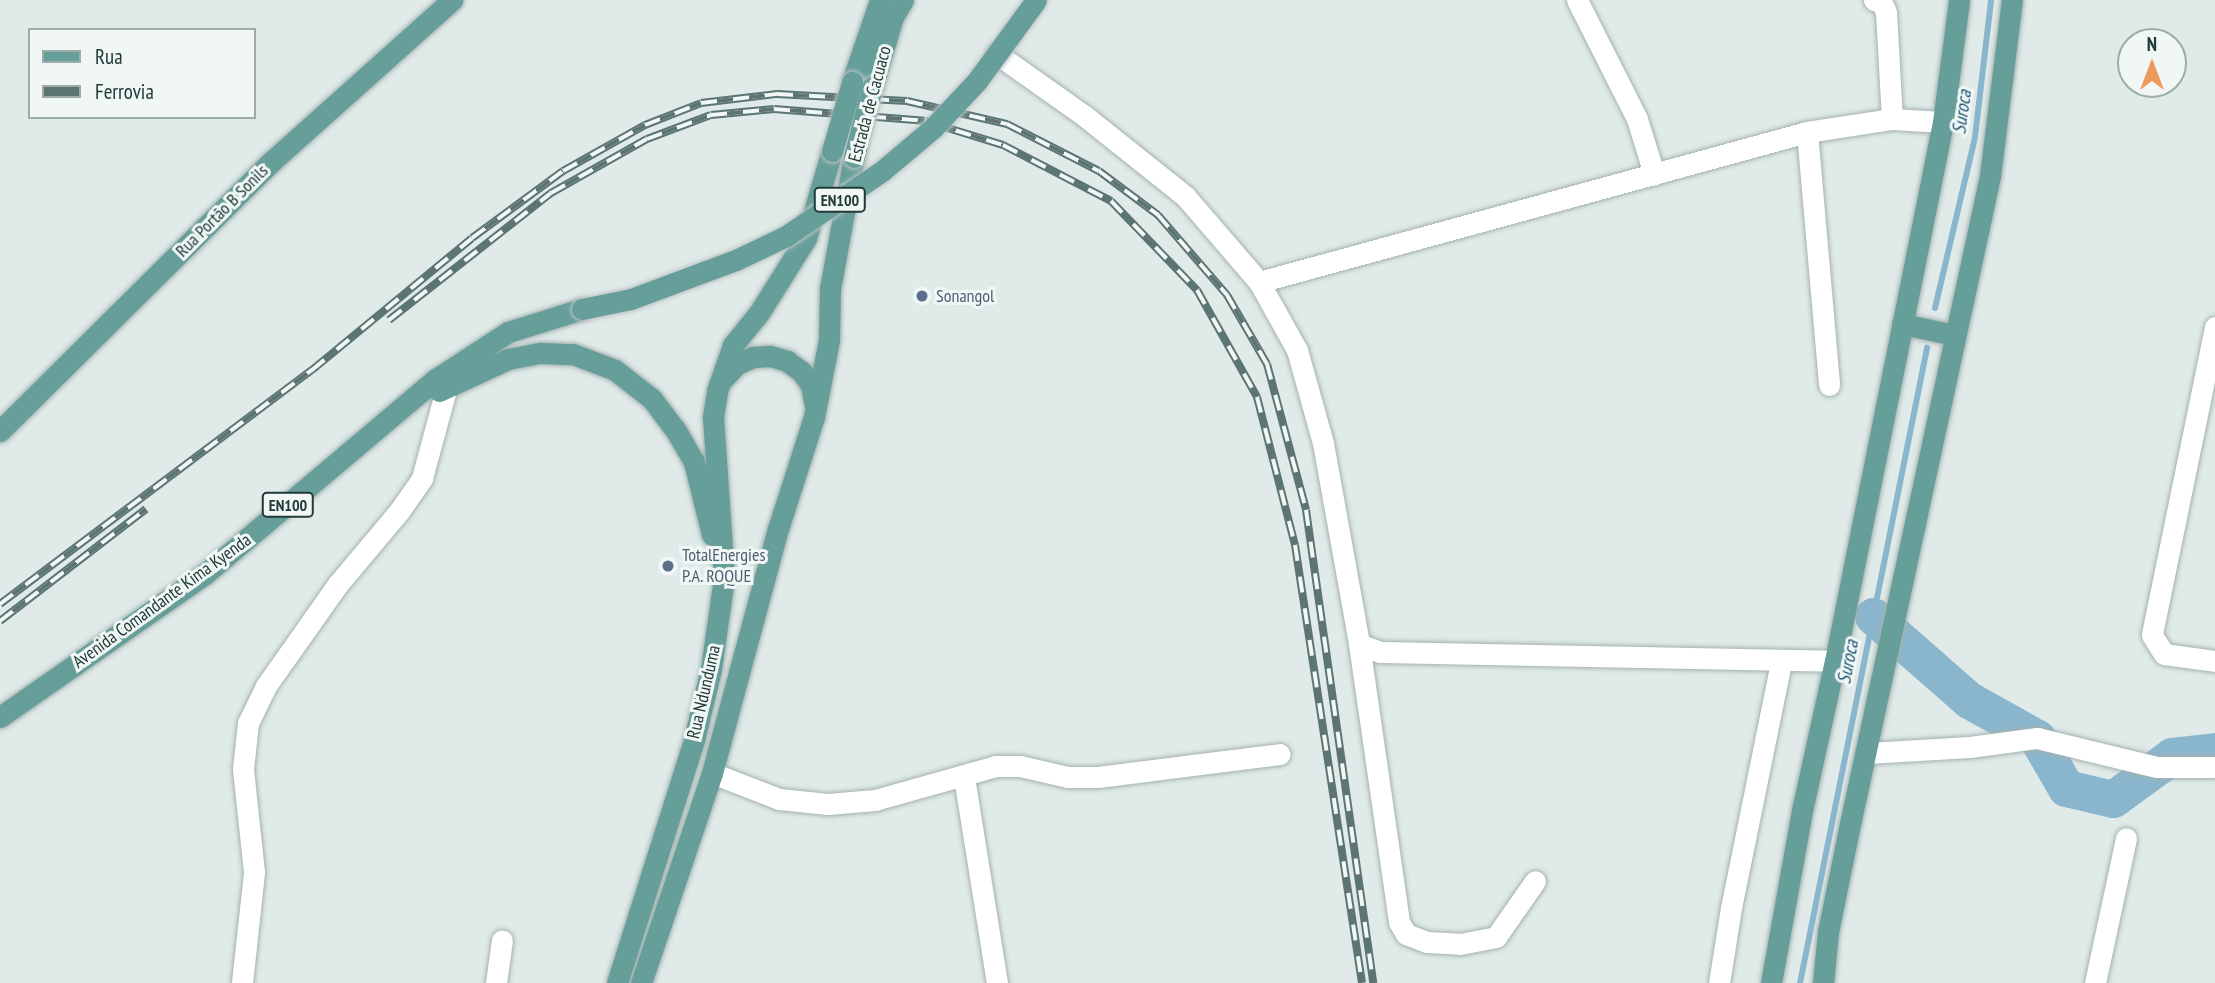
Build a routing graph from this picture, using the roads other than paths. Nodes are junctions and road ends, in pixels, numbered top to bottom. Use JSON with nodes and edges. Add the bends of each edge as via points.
{"nodes":[{"id":1,"x":452,"y":0,"type":"edge"},
{"id":2,"x":880,"y":0,"type":"edge"},
{"id":3,"x":903,"y":0,"type":"edge"},
{"id":4,"x":1036,"y":0,"type":"edge"},
{"id":5,"x":1577,"y":0,"type":"edge"},
{"id":6,"x":1874,"y":0,"type":"edge"},
{"id":7,"x":1959,"y":0,"type":"edge"},
{"id":8,"x":2012,"y":0,"type":"edge"},
{"id":9,"x":998,"y":54,"type":"junction"},
{"id":10,"x":862,"y":84,"type":"junction"},
{"id":11,"x":1892,"y":120,"type":"junction"},
{"id":12,"x":1943,"y":121,"type":"junction"},
{"id":13,"x":1807,"y":132,"type":"junction"},
{"id":14,"x":1654,"y":174,"type":"junction"},
{"id":15,"x":1259,"y":282,"type":"junction"},
{"id":16,"x":1902,"y":324,"type":"junction"},
{"id":17,"x":2215,"y":327,"type":"edge"},
{"id":18,"x":1955,"y":335,"type":"junction"},
{"id":19,"x":1829,"y":385,"type":"dead end"},
{"id":20,"x":447,"y":386,"type":"junction"},
{"id":21,"x":716,"y":391,"type":"junction"},
{"id":22,"x":401,"y":411,"type":"junction"},
{"id":23,"x":814,"y":417,"type":"junction"},
{"id":24,"x":0,"y":431,"type":"edge"},
{"id":25,"x":719,"y":620,"type":"junction"},
{"id":26,"x":1359,"y":644,"type":"junction"},
{"id":27,"x":1835,"y":661,"type":"junction"},
{"id":28,"x":2215,"y":661,"type":"edge"},
{"id":29,"x":1782,"y":662,"type":"junction"},
{"id":30,"x":0,"y":717,"type":"edge"},
{"id":31,"x":1867,"y":753,"type":"junction"},
{"id":32,"x":1280,"y":754,"type":"dead end"},
{"id":33,"x":2215,"y":767,"type":"edge"},
{"id":34,"x":712,"y":773,"type":"junction"},
{"id":35,"x":964,"y":777,"type":"junction"},
{"id":36,"x":2126,"y":838,"type":"dead end"},
{"id":37,"x":1535,"y":881,"type":"dead end"},
{"id":38,"x":502,"y":940,"type":"dead end"},
{"id":39,"x":242,"y":983,"type":"edge"},
{"id":40,"x":496,"y":983,"type":"edge"},
{"id":41,"x":617,"y":983,"type":"edge"},
{"id":42,"x":641,"y":983,"type":"edge"},
{"id":43,"x":997,"y":983,"type":"edge"},
{"id":44,"x":1719,"y":983,"type":"edge"},
{"id":45,"x":1771,"y":983,"type":"edge"},
{"id":46,"x":1824,"y":983,"type":"edge"},
{"id":47,"x":2095,"y":983,"type":"edge"}],
"edges":[{"from":1,"to":24,"type":"main road","name":"Rua Portão B Sonils","via":[[271,162]]},
{"from":2,"to":10,"type":"main road","name":"Estrada de Cacuaco"},
{"from":3,"to":10,"type":"main road","name":"Estrada de Cacuaco"},
{"from":4,"to":9,"type":"main road","name":"Avenida Comandante Kima Kyenda","number":"EN100","bridge":true},
{"from":5,"to":14,"type":"street","via":[[1637,120]]},
{"from":6,"to":11,"type":"street","via":[[1881,1],[1886,12]]},
{"from":7,"to":12,"type":"main road"},
{"from":8,"to":18,"type":"main road","via":[[1990,176]]},
{"from":9,"to":15,"type":"street","via":[[1185,197]]},
{"from":9,"to":22,"type":"main road","name":"Avenida Comandante Kima Kyenda","number":"EN100","bridge":true,"via":[[933,128],[882,171],[786,236],[684,281],[508,332],[436,379]]},
{"from":10,"to":21,"type":"main road","name":"Estrada de Cacuaco","bridge":true,"via":[[832,151],[806,238],[733,345]]},
{"from":10,"to":23,"type":"main road","name":"Estrada de Cacuaco","bridge":true,"via":[[830,289],[829,340]]},
{"from":11,"to":12,"type":"street"},
{"from":11,"to":13,"type":"street"},
{"from":12,"to":16,"type":"main road"},
{"from":13,"to":14,"type":"street"},
{"from":13,"to":19,"type":"street"},
{"from":14,"to":15,"type":"street"},
{"from":15,"to":26,"type":"street","via":[[1297,350],[1320,429]]},
{"from":16,"to":18,"type":"main road"},
{"from":16,"to":27,"type":"main road"},
{"from":17,"to":28,"type":"street","via":[[2152,635],[2164,654]]},
{"from":18,"to":31,"type":"main road"},
{"from":20,"to":22,"type":"main road"},
{"from":20,"to":25,"type":"main road","via":[[508,359],[540,353],[573,354],[615,370],[652,399],[675,429],[697,474],[712,534]]},
{"from":20,"to":39,"type":"street","via":[[422,478],[290,652],[248,723],[243,769],[254,872]]},
{"from":21,"to":23,"type":"main road","via":[[737,364],[770,356],[801,371],[811,385]]},
{"from":21,"to":25,"type":"main road","name":"Rua Ndunduma","via":[[713,417],[724,578]]},
{"from":22,"to":30,"type":"main road","name":"Avenida Comandante Kima Kyenda","number":"EN100","via":[[205,574]]},
{"from":23,"to":34,"type":"main road","name":"Rua Ndunduma","via":[[778,529]]},
{"from":25,"to":41,"type":"main road","name":"Rua Ndunduma","via":[[694,740]]},
{"from":26,"to":29,"type":"street","via":[[1380,652]]},
{"from":26,"to":37,"type":"street","via":[[1399,922],[1406,934],[1427,942],[1460,944],[1496,937]]},
{"from":27,"to":29,"type":"street"},
{"from":27,"to":45,"type":"main road"},
{"from":29,"to":44,"type":"street"},
{"from":31,"to":33,"type":"street","via":[[2037,738],[2157,766]]},
{"from":31,"to":46,"type":"main road","via":[[1828,932]]},
{"from":32,"to":35,"type":"street","via":[[1098,777],[1068,777],[1020,766],[996,766]]},
{"from":34,"to":35,"type":"street","via":[[779,799],[828,804],[875,800]]},
{"from":34,"to":42,"type":"main road","name":"Rua Ndunduma"},
{"from":35,"to":43,"type":"street"},
{"from":36,"to":47,"type":"street"},
{"from":38,"to":40,"type":"street"}]}
